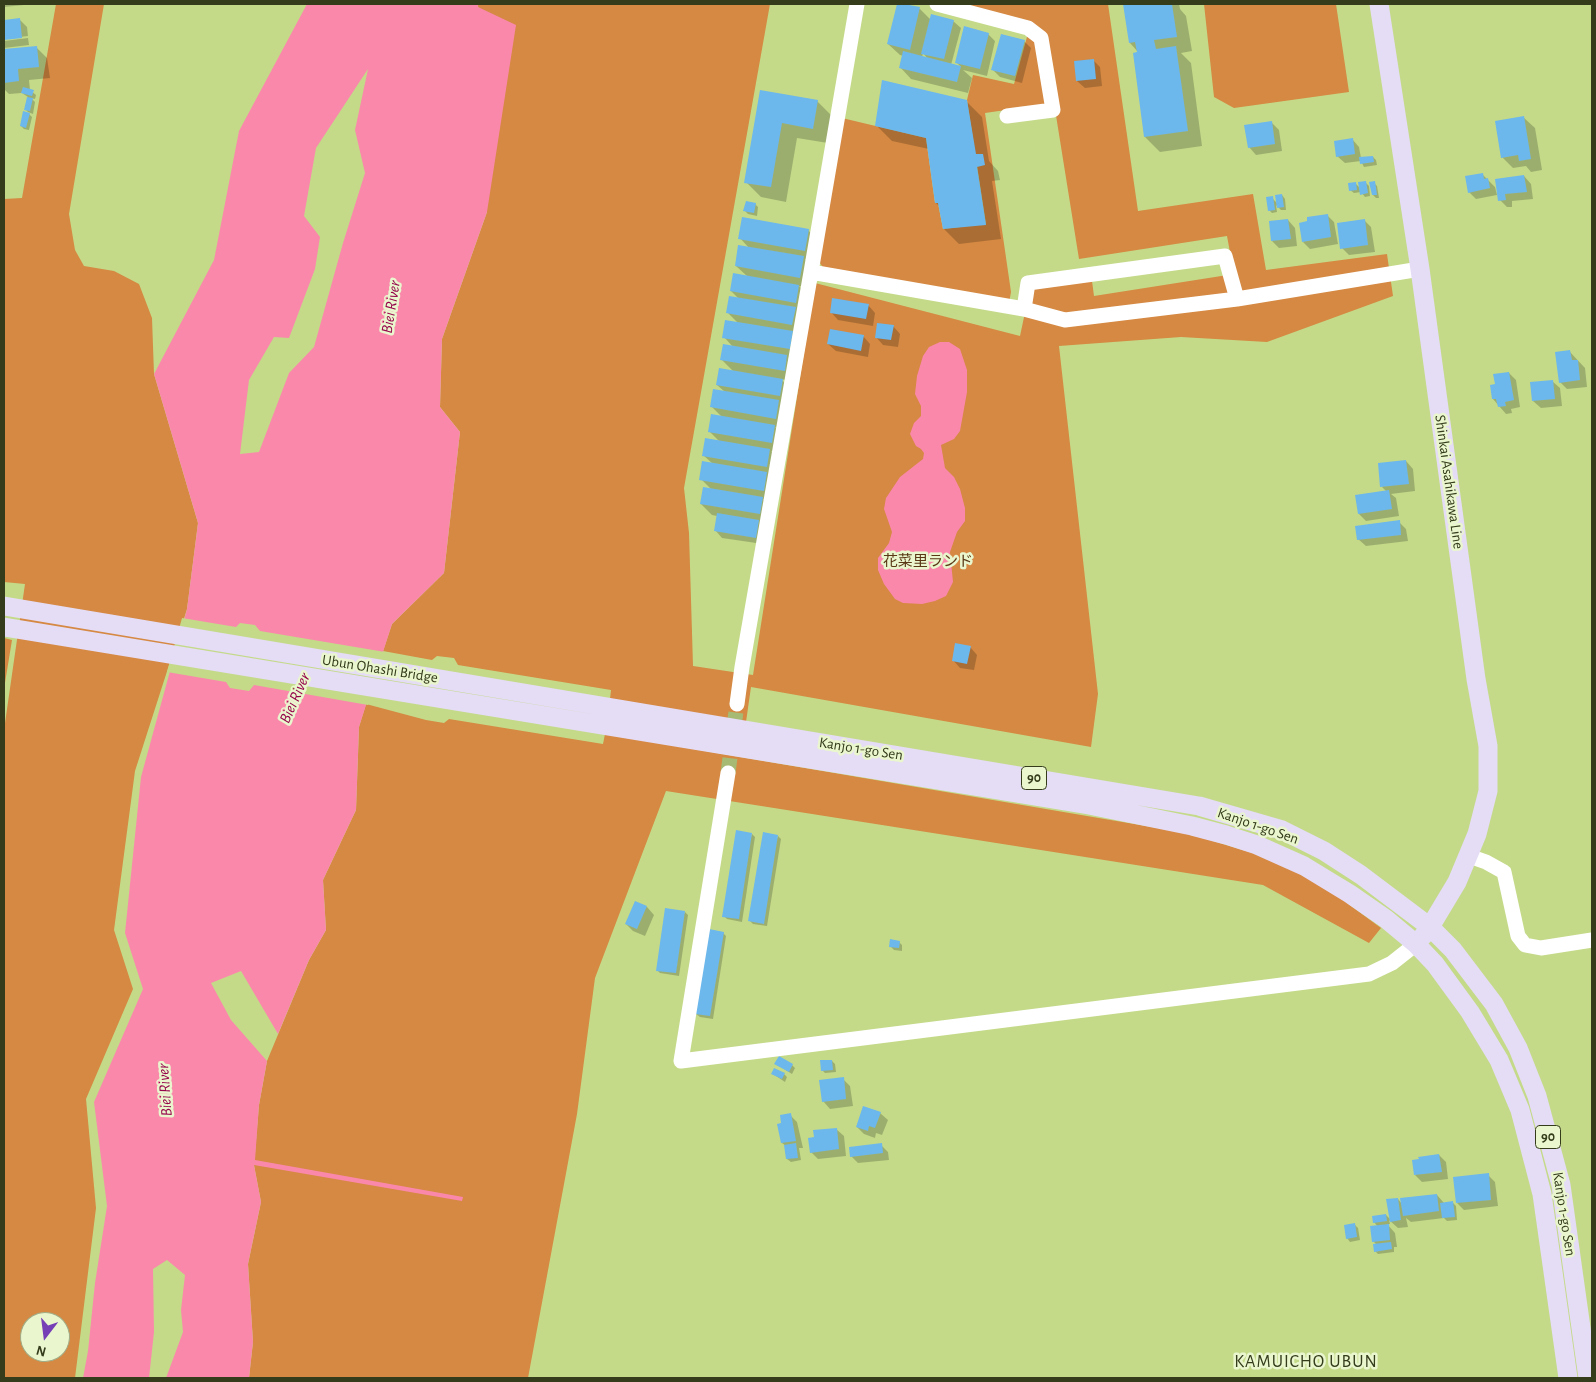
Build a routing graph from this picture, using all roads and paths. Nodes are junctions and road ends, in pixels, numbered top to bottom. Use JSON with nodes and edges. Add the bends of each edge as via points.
{"nodes":[{"id":1,"x":856,"y":4,"type":"edge"},
{"id":2,"x":937,"y":4,"type":"edge"},
{"id":3,"x":1379,"y":4,"type":"edge"},
{"id":4,"x":1007,"y":116,"type":"dead end"},
{"id":5,"x":1420,"y":268,"type":"junction"},
{"id":6,"x":811,"y":272,"type":"junction"},
{"id":7,"x":1237,"y":299,"type":"junction"},
{"id":8,"x":1024,"y":309,"type":"junction"},
{"id":9,"x":4,"y":606,"type":"edge"},
{"id":10,"x":4,"y":627,"type":"edge"},
{"id":11,"x":737,"y":704,"type":"tunnel mouth"},
{"id":12,"x":608,"y":716,"type":"junction"},
{"id":13,"x":728,"y":773,"type":"tunnel mouth"},
{"id":14,"x":1469,"y":856,"type":"junction"},
{"id":15,"x":1430,"y":927,"type":"junction"},
{"id":16,"x":1592,"y":940,"type":"edge"},
{"id":17,"x":1416,"y":944,"type":"junction"},
{"id":18,"x":1568,"y":1378,"type":"edge"},
{"id":19,"x":1588,"y":1378,"type":"edge"}],
"edges":[{"from":1,"to":6,"type":"street"},
{"from":2,"to":4,"type":"street","via":[[1028,28],[1041,38],[1053,110]]},
{"from":3,"to":5,"type":"main road","name":"Shinkai Asahikawa Line"},
{"from":5,"to":7,"type":"street"},
{"from":5,"to":14,"type":"main road","name":"Shinkai Asahikawa Line","via":[[1488,746],[1488,791]]},
{"from":6,"to":8,"type":"street"},
{"from":6,"to":11,"type":"street"},
{"from":7,"to":8,"type":"street","via":[[1065,320]]},
{"from":7,"to":8,"type":"street","via":[[1225,256],[1028,282]]},
{"from":9,"to":12,"type":"main road","name":"Ubun Ohashi Bridge","number":"90"},
{"from":10,"to":12,"type":"main road","name":"Ubun Ohashi Bridge","number":"90"},
{"from":12,"to":15,"type":"main road","name":"Kanjo 1-go Sen","number":"90","via":[[1199,806],[1282,830],[1324,850]]},
{"from":12,"to":17,"type":"main road","name":"Kanjo 1-go Sen","number":"90","via":[[1192,826],[1257,845],[1304,866],[1386,919]]},
{"from":13,"to":17,"type":"street","via":[[681,1061],[1369,974],[1392,963]]},
{"from":14,"to":15,"type":"main road","name":"Shinkai Asahikawa Line"},
{"from":14,"to":16,"type":"street","via":[[1504,872],[1518,936],[1525,945],[1541,948]]},
{"from":15,"to":17,"type":"main road","name":"Shinkai Asahikawa Line"},
{"from":15,"to":19,"type":"main road","name":"Kanjo 1-go Sen","number":"90","via":[[1453,950],[1494,1004],[1518,1048],[1537,1096],[1561,1185]]},
{"from":17,"to":18,"type":"main road","name":"Kanjo 1-go Sen","number":"90","via":[[1470,1012],[1499,1060],[1520,1110],[1542,1194]]}]}
